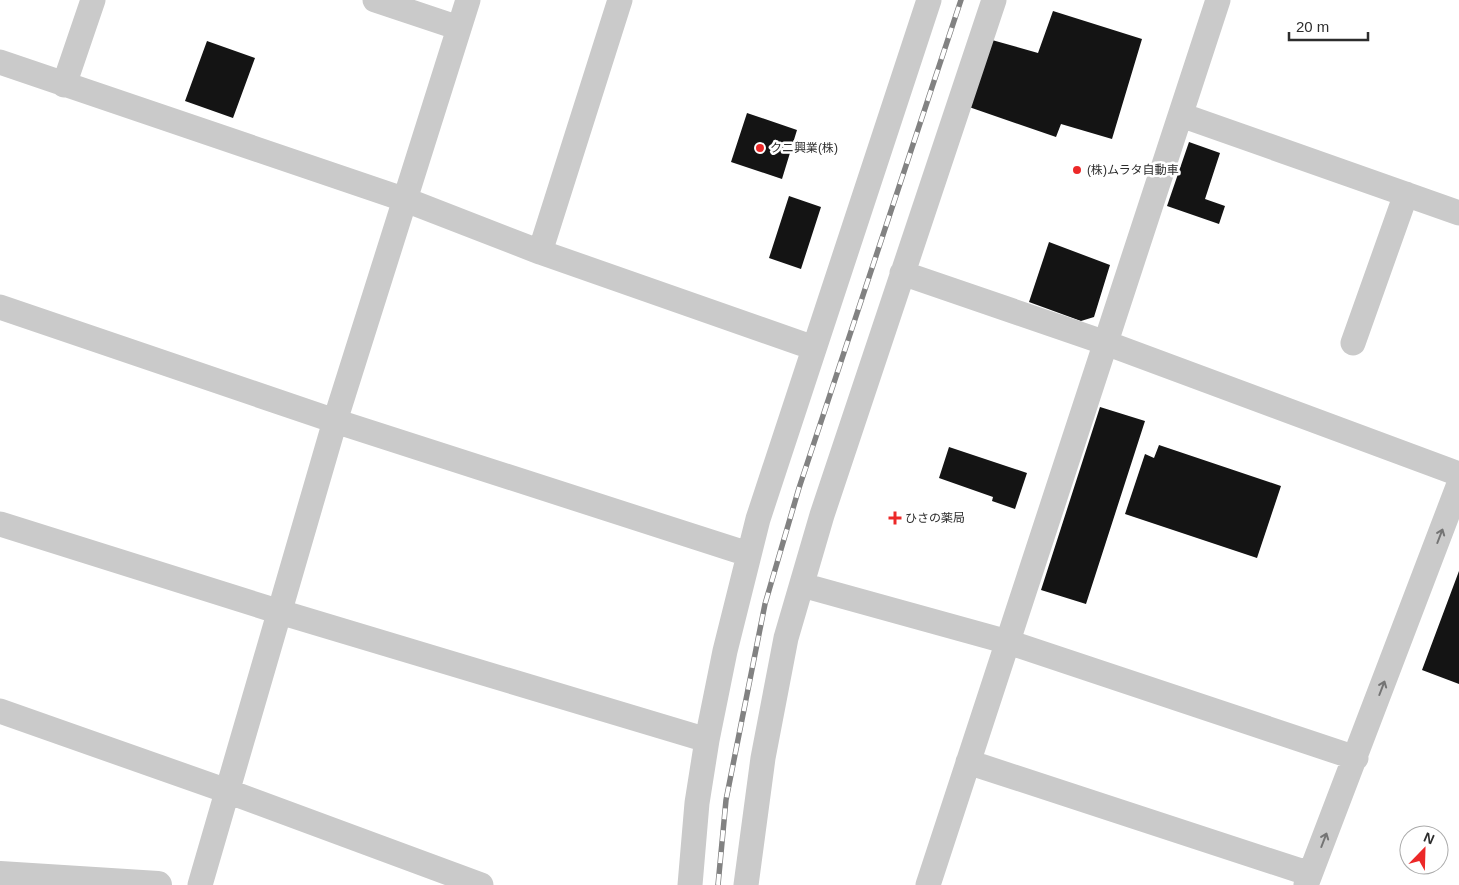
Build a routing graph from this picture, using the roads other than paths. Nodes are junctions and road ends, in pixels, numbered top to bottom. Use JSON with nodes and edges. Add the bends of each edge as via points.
{"nodes":[{"id":1,"x":92,"y":0,"type":"edge"},
{"id":2,"x":375,"y":0,"type":"edge"},
{"id":3,"x":468,"y":0,"type":"edge"},
{"id":4,"x":620,"y":0,"type":"edge"},
{"id":5,"x":929,"y":0,"type":"edge"},
{"id":6,"x":994,"y":0,"type":"edge"},
{"id":7,"x":1218,"y":0,"type":"edge"},
{"id":8,"x":459,"y":28,"type":"junction"},
{"id":9,"x":0,"y":62,"type":"edge"},
{"id":10,"x":64,"y":85,"type":"junction"},
{"id":11,"x":1180,"y":115,"type":"junction"},
{"id":12,"x":1406,"y":194,"type":"junction"},
{"id":13,"x":406,"y":200,"type":"junction"},
{"id":14,"x":1459,"y":213,"type":"edge"},
{"id":15,"x":540,"y":252,"type":"junction"},
{"id":16,"x":902,"y":273,"type":"junction"},
{"id":17,"x":0,"y":307,"type":"edge"},
{"id":18,"x":1106,"y":343,"type":"junction"},
{"id":19,"x":1353,"y":343,"type":"dead end"},
{"id":20,"x":814,"y":348,"type":"junction"},
{"id":21,"x":335,"y":421,"type":"junction"},
{"id":22,"x":1459,"y":474,"type":"edge"},
{"id":23,"x":1459,"y":484,"type":"edge"},
{"id":24,"x":0,"y":524,"type":"edge"},
{"id":25,"x":748,"y":554,"type":"junction"},
{"id":26,"x":802,"y":585,"type":"junction"},
{"id":27,"x":280,"y":612,"type":"junction"},
{"id":28,"x":1008,"y":642,"type":"junction"},
{"id":29,"x":0,"y":711,"type":"edge"},
{"id":30,"x":707,"y":740,"type":"junction"},
{"id":31,"x":1356,"y":758,"type":"junction"},
{"id":32,"x":968,"y":762,"type":"junction"},
{"id":33,"x":227,"y":791,"type":"junction"},
{"id":34,"x":0,"y":875,"type":"edge"},
{"id":35,"x":1308,"y":880,"type":"edge"},
{"id":36,"x":158,"y":885,"type":"edge"},
{"id":37,"x":200,"y":885,"type":"edge"},
{"id":38,"x":480,"y":885,"type":"edge"},
{"id":39,"x":690,"y":885,"type":"edge"},
{"id":40,"x":746,"y":885,"type":"edge"},
{"id":41,"x":928,"y":885,"type":"edge"}],
"edges":[{"from":1,"to":10,"type":"street"},
{"from":2,"to":8,"type":"street"},
{"from":3,"to":8,"type":"street"},
{"from":4,"to":15,"type":"street"},
{"from":5,"to":20,"type":"street"},
{"from":6,"to":16,"type":"street"},
{"from":7,"to":11,"type":"street"},
{"from":8,"to":13,"type":"street"},
{"from":9,"to":10,"type":"street"},
{"from":10,"to":13,"type":"street"},
{"from":11,"to":12,"type":"street"},
{"from":11,"to":18,"type":"street"},
{"from":12,"to":14,"type":"street"},
{"from":12,"to":19,"type":"street"},
{"from":13,"to":15,"type":"street"},
{"from":13,"to":21,"type":"street"},
{"from":15,"to":20,"type":"street"},
{"from":16,"to":18,"type":"street"},
{"from":16,"to":26,"type":"street"},
{"from":17,"to":21,"type":"street"},
{"from":18,"to":22,"type":"street"},
{"from":18,"to":28,"type":"street"},
{"from":20,"to":25,"type":"street"},
{"from":21,"to":25,"type":"street"},
{"from":21,"to":27,"type":"street"},
{"from":31,"to":23,"type":"street","one_way":true},
{"from":24,"to":27,"type":"street"},
{"from":25,"to":30,"type":"street"},
{"from":26,"to":28,"type":"street"},
{"from":26,"to":40,"type":"street","via":[[786,638],[763,758]]},
{"from":27,"to":30,"type":"street"},
{"from":27,"to":33,"type":"street"},
{"from":28,"to":31,"type":"street"},
{"from":28,"to":32,"type":"street"},
{"from":29,"to":33,"type":"street"},
{"from":30,"to":39,"type":"street","via":[[697,803]]},
{"from":35,"to":31,"type":"street","one_way":true},
{"from":32,"to":35,"type":"street"},
{"from":32,"to":41,"type":"street"},
{"from":33,"to":37,"type":"street"},
{"from":33,"to":38,"type":"street"},
{"from":34,"to":36,"type":"street"}]}
